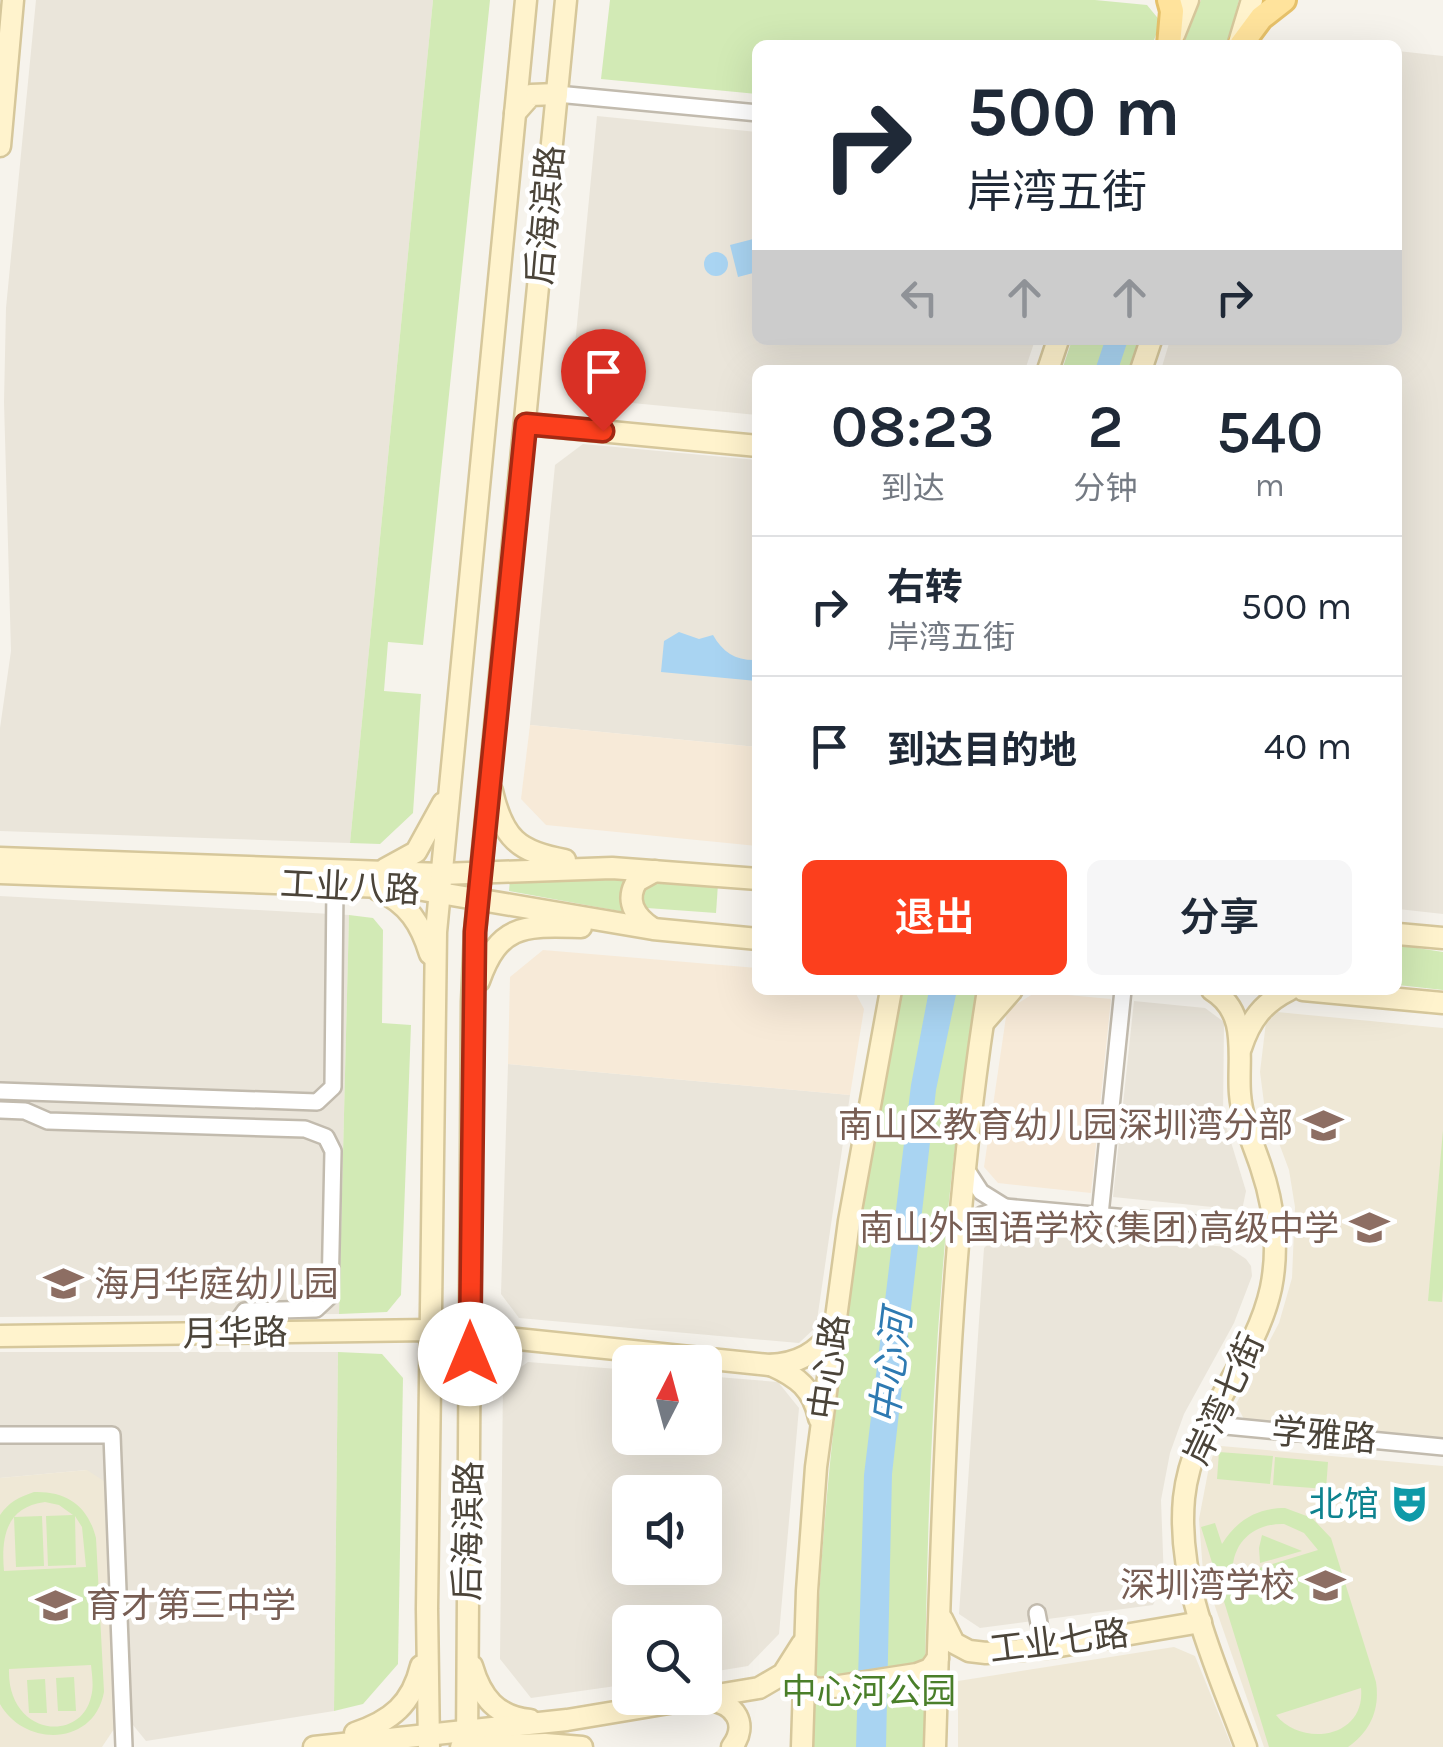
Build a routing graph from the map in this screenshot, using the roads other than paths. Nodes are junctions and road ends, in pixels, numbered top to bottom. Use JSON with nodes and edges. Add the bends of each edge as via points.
{"nodes":[{"id":1,"x":13,"y":0,"type":"edge"},
{"id":2,"x":526,"y":0,"type":"edge"},
{"id":3,"x":566,"y":0,"type":"edge"},
{"id":4,"x":1169,"y":0,"type":"edge"},
{"id":5,"x":1188,"y":0,"type":"edge"},
{"id":6,"x":1252,"y":0,"type":"edge"},
{"id":7,"x":1284,"y":0,"type":"edge"},
{"id":8,"x":1170,"y":40,"type":"edge"},
{"id":9,"x":1172,"y":40,"type":"edge"},
{"id":10,"x":1241,"y":40,"type":"edge"},
{"id":11,"x":1244,"y":40,"type":"edge"},
{"id":12,"x":557,"y":94,"type":"junction"},
{"id":13,"x":515,"y":112,"type":"junction"},
{"id":14,"x":752,"y":112,"type":"edge"},
{"id":15,"x":0,"y":146,"type":"edge"},
{"id":16,"x":526,"y":424,"type":"junction"},
{"id":17,"x":752,"y":445,"type":"edge"},
{"id":18,"x":489,"y":774,"type":"junction"},
{"id":19,"x":448,"y":793,"type":"junction"},
{"id":20,"x":0,"y":858,"type":"edge"},
{"id":21,"x":612,"y":868,"type":"junction"},
{"id":22,"x":379,"y":871,"type":"junction"},
{"id":23,"x":655,"y":871,"type":"junction"},
{"id":24,"x":0,"y":873,"type":"edge"},
{"id":25,"x":480,"y":873,"type":"junction"},
{"id":26,"x":752,"y":879,"type":"edge"},
{"id":27,"x":440,"y":883,"type":"junction"},
{"id":28,"x":336,"y":884,"type":"junction"},
{"id":29,"x":362,"y":886,"type":"junction"},
{"id":30,"x":478,"y":897,"type":"junction"},
{"id":31,"x":654,"y":929,"type":"junction"},
{"id":32,"x":1402,"y":934,"type":"edge"},
{"id":33,"x":752,"y":937,"type":"edge"},
{"id":34,"x":1443,"y":938,"type":"edge"},
{"id":35,"x":435,"y":967,"type":"junction"},
{"id":36,"x":882,"y":995,"type":"edge"},
{"id":37,"x":889,"y":995,"type":"edge"},
{"id":38,"x":987,"y":995,"type":"edge"},
{"id":39,"x":1008,"y":995,"type":"edge"},
{"id":40,"x":1122,"y":995,"type":"edge"},
{"id":41,"x":1217,"y":995,"type":"edge"},
{"id":42,"x":1279,"y":995,"type":"edge"},
{"id":43,"x":1357,"y":995,"type":"edge"},
{"id":44,"x":472,"y":1002,"type":"junction"},
{"id":45,"x":1443,"y":1003,"type":"edge"},
{"id":46,"x":884,"y":1018,"type":"junction"},
{"id":47,"x":983,"y":1024,"type":"junction"},
{"id":48,"x":1241,"y":1048,"type":"junction"},
{"id":49,"x":0,"y":1090,"type":"edge"},
{"id":50,"x":0,"y":1110,"type":"edge"},
{"id":51,"x":965,"y":1166,"type":"junction"},
{"id":52,"x":1005,"y":1207,"type":"junction"},
{"id":53,"x":1100,"y":1215,"type":"junction"},
{"id":54,"x":960,"y":1230,"type":"junction"},
{"id":55,"x":1274,"y":1231,"type":"junction"},
{"id":56,"x":430,"y":1330,"type":"junction"},
{"id":57,"x":834,"y":1330,"type":"junction"},
{"id":58,"x":470,"y":1332,"type":"junction"},
{"id":59,"x":229,"y":1333,"type":"junction"},
{"id":60,"x":0,"y":1336,"type":"edge"},
{"id":61,"x":769,"y":1364,"type":"junction"},
{"id":62,"x":1205,"y":1424,"type":"junction"},
{"id":63,"x":821,"y":1428,"type":"junction"},
{"id":64,"x":0,"y":1435,"type":"edge"},
{"id":65,"x":1443,"y":1447,"type":"edge"},
{"id":66,"x":939,"y":1611,"type":"junction"},
{"id":67,"x":1037,"y":1613,"type":"dead end"},
{"id":68,"x":1201,"y":1622,"type":"junction"},
{"id":69,"x":467,"y":1637,"type":"junction"},
{"id":70,"x":805,"y":1637,"type":"junction"},
{"id":71,"x":427,"y":1640,"type":"junction"},
{"id":72,"x":1054,"y":1647,"type":"junction"},
{"id":73,"x":938,"y":1658,"type":"junction"},
{"id":74,"x":812,"y":1684,"type":"junction"},
{"id":75,"x":722,"y":1694,"type":"edge"},
{"id":76,"x":722,"y":1702,"type":"edge"},
{"id":77,"x":612,"y":1713,"type":"edge"},
{"id":78,"x":567,"y":1720,"type":"junction"},
{"id":79,"x":429,"y":1740,"type":"edge"},
{"id":80,"x":466,"y":1743,"type":"edge"},
{"id":81,"x":540,"y":1746,"type":"edge"},
{"id":82,"x":124,"y":1747,"type":"edge"},
{"id":83,"x":315,"y":1747,"type":"edge"},
{"id":84,"x":582,"y":1747,"type":"edge"},
{"id":85,"x":732,"y":1747,"type":"edge"},
{"id":86,"x":802,"y":1747,"type":"edge"},
{"id":87,"x":935,"y":1747,"type":"edge"},
{"id":88,"x":1246,"y":1747,"type":"edge"}],
"edges":[{"from":1,"to":15,"type":"main road"},
{"from":2,"to":13,"type":"main road","name":"后海滨路"},
{"from":3,"to":12,"type":"main road","name":"后海滨路"},
{"from":4,"to":8,"type":"main road"},
{"from":5,"to":9,"type":"main road"},
{"from":6,"to":10,"type":"main road"},
{"from":7,"to":11,"type":"main road"},
{"from":12,"to":13,"type":"main road","via":[[532,95]]},
{"from":12,"to":14,"type":"street"},
{"from":12,"to":16,"type":"main road","name":"后海滨路"},
{"from":13,"to":19,"type":"main road","name":"后海滨路"},
{"from":16,"to":17,"type":"main road"},
{"from":16,"to":18,"type":"main road","name":"后海滨路"},
{"from":18,"to":21,"type":"main road","via":[[500,819],[513,840],[547,857]]},
{"from":18,"to":25,"type":"main road","name":"后海滨路"},
{"from":19,"to":22,"type":"main road","via":[[416,852]]},
{"from":19,"to":27,"type":"main road","name":"后海滨路"},
{"from":20,"to":22,"type":"main road","name":"工业八路"},
{"from":21,"to":23,"type":"main road","name":"工业八路"},
{"from":21,"to":25,"type":"main road","name":"工业八路"},
{"from":22,"to":27,"type":"main road","name":"工业八路"},
{"from":23,"to":26,"type":"main road","name":"工业八路"},
{"from":23,"to":31,"type":"main road","via":[[637,881],[630,898],[636,916]]},
{"from":24,"to":28,"type":"main road","name":"工业八路"},
{"from":25,"to":27,"type":"main road","name":"工业八路"},
{"from":25,"to":30,"type":"main road","name":"后海滨路"},
{"from":27,"to":29,"type":"main road","name":"工业八路"},
{"from":27,"to":30,"type":"main road","name":"工业八路"},
{"from":27,"to":35,"type":"main road","name":"后海滨路"},
{"from":28,"to":29,"type":"main road","name":"工业八路"},
{"from":28,"to":49,"type":"street","via":[[333,1087],[317,1102]]},
{"from":29,"to":35,"type":"main road","via":[[410,910]]},
{"from":30,"to":31,"type":"main road","name":"工业八路"},
{"from":30,"to":44,"type":"main road","name":"后海滨路"},
{"from":31,"to":33,"type":"main road","name":"工业八路"},
{"from":31,"to":44,"type":"main road","via":[[534,926],[510,933],[489,956]]},
{"from":32,"to":34,"type":"main road"},
{"from":35,"to":56,"type":"main road","name":"后海滨路"},
{"from":36,"to":46,"type":"main road"},
{"from":37,"to":46,"type":"main road","name":"中心路"},
{"from":38,"to":47,"type":"main road"},
{"from":39,"to":47,"type":"main road"},
{"from":40,"to":53,"type":"street"},
{"from":41,"to":48,"type":"main road","via":[[1231,1010]]},
{"from":42,"to":48,"type":"main road","via":[[1260,1010]]},
{"from":43,"to":45,"type":"main road"},
{"from":44,"to":58,"type":"main road","name":"后海滨路"},
{"from":46,"to":57,"type":"main road","name":"中心路"},
{"from":47,"to":51,"type":"main road"},
{"from":48,"to":55,"type":"main road","name":"岸湾七街","via":[[1242,1107]]},
{"from":50,"to":59,"type":"street","via":[[48,1121],[305,1128],[326,1138],[334,1152],[330,1296],[316,1309],[245,1311]]},
{"from":51,"to":52,"type":"street","via":[[981,1192]]},
{"from":51,"to":54,"type":"main road"},
{"from":52,"to":53,"type":"street"},
{"from":52,"to":54,"type":"street"},
{"from":53,"to":55,"type":"street"},
{"from":54,"to":66,"type":"main road"},
{"from":55,"to":62,"type":"main road","name":"岸湾七街","via":[[1266,1307]]},
{"from":56,"to":58,"type":"main road","name":"月华路"},
{"from":56,"to":59,"type":"main road","name":"月华路"},
{"from":56,"to":71,"type":"main road","name":"后海滨路"},
{"from":57,"to":61,"type":"main road","via":[[804,1358]]},
{"from":57,"to":63,"type":"main road","name":"中心路"},
{"from":58,"to":61,"type":"main road","name":"月华路"},
{"from":58,"to":69,"type":"main road","name":"后海滨路"},
{"from":59,"to":60,"type":"main road","name":"月华路"},
{"from":61,"to":63,"type":"main road","via":[[808,1389]]},
{"from":62,"to":65,"type":"street","name":"学雅路"},
{"from":62,"to":68,"type":"main road","name":"岸湾七街","via":[[1188,1476],[1184,1516]]},
{"from":63,"to":70,"type":"main road","name":"中心路"},
{"from":64,"to":82,"type":"street","via":[[112,1435]]},
{"from":66,"to":72,"type":"main road","name":"工业七路","via":[[954,1643],[969,1651]]},
{"from":66,"to":73,"type":"main road"},
{"from":67,"to":72,"type":"street","via":[[1042,1639]]},
{"from":68,"to":72,"type":"main road","name":"工业七路"},
{"from":68,"to":88,"type":"main road","name":"岸湾七街"},
{"from":69,"to":78,"type":"main road","via":[[473,1670],[502,1713]]},
{"from":69,"to":80,"type":"main road","name":"后海滨路"},
{"from":70,"to":74,"type":"main road","name":"中心路"},
{"from":70,"to":75,"type":"main road","via":[[794,1662],[772,1683]]},
{"from":71,"to":79,"type":"main road","name":"后海滨路"},
{"from":71,"to":83,"type":"main road","via":[[416,1687],[398,1711]]},
{"from":73,"to":74,"type":"main road","via":[[917,1674]]},
{"from":73,"to":87,"type":"main road"},
{"from":74,"to":86,"type":"main road","name":"中心路"},
{"from":76,"to":85,"type":"main road","via":[[739,1718]]},
{"from":77,"to":78,"type":"main road"},
{"from":78,"to":80,"type":"main road"},
{"from":79,"to":80,"type":"main road"},
{"from":79,"to":83,"type":"main road"},
{"from":80,"to":81,"type":"main road"},
{"from":81,"to":84,"type":"main road"}]}
